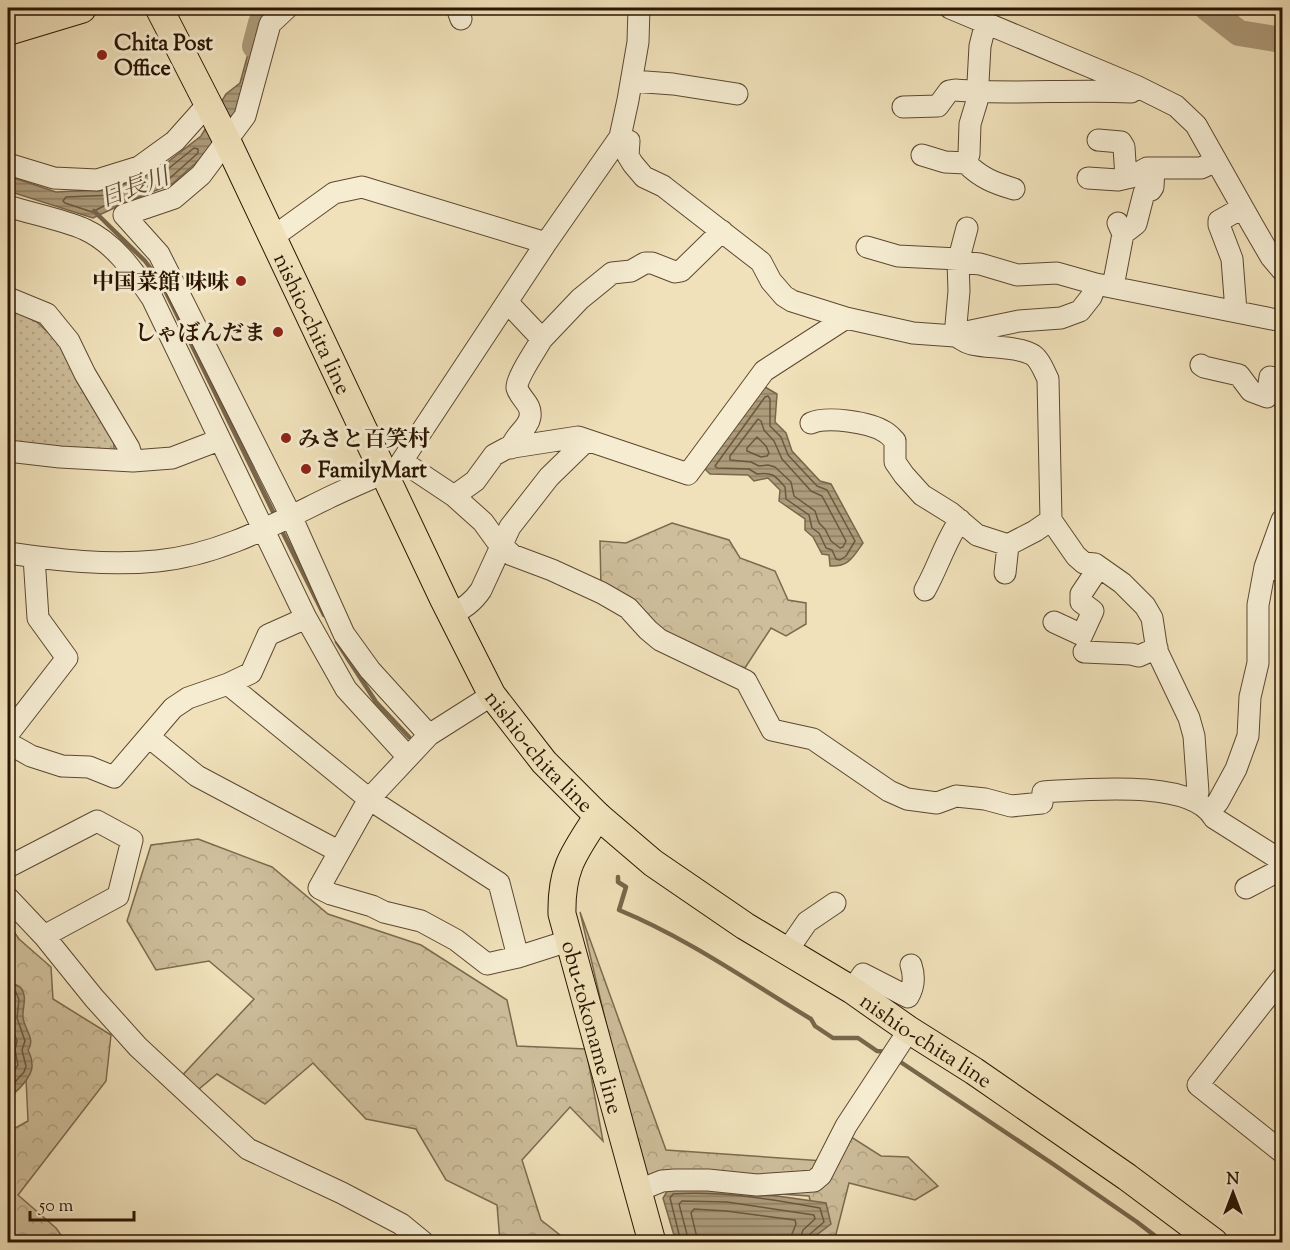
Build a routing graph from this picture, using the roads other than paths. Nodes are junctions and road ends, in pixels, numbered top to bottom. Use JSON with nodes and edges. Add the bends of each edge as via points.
{"nodes":[{"id":1,"x":81,"y":8,"type":"edge"},
{"id":2,"x":159,"y":8,"type":"edge"},
{"id":3,"x":286,"y":8,"type":"edge"},
{"id":4,"x":639,"y":8,"type":"edge"},
{"id":5,"x":950,"y":8,"type":"edge"},
{"id":6,"x":986,"y":22,"type":"junction"},
{"id":7,"x":8,"y":30,"type":"edge"},
{"id":8,"x":632,"y":81,"type":"junction"},
{"id":9,"x":1136,"y":86,"type":"junction"},
{"id":10,"x":977,"y":92,"type":"junction"},
{"id":11,"x":737,"y":94,"type":"dead end"},
{"id":12,"x":209,"y":105,"type":"junction"},
{"id":13,"x":903,"y":107,"type":"dead end"},
{"id":14,"x":620,"y":137,"type":"junction"},
{"id":15,"x":1098,"y":140,"type":"dead end"},
{"id":16,"x":227,"y":141,"type":"junction"},
{"id":17,"x":8,"y":145,"type":"edge"},
{"id":18,"x":922,"y":155,"type":"dead end"},
{"id":19,"x":1216,"y":161,"type":"junction"},
{"id":20,"x":966,"y":163,"type":"junction"},
{"id":21,"x":11,"y":165,"type":"edge"},
{"id":22,"x":1154,"y":168,"type":"junction"},
{"id":23,"x":1088,"y":178,"type":"dead end"},
{"id":24,"x":1126,"y":178,"type":"junction"},
{"id":25,"x":1014,"y":189,"type":"dead end"},
{"id":26,"x":8,"y":206,"type":"edge"},
{"id":27,"x":1242,"y":208,"type":"junction"},
{"id":28,"x":967,"y":228,"type":"dead end"},
{"id":29,"x":722,"y":231,"type":"junction"},
{"id":30,"x":273,"y":237,"type":"junction"},
{"id":31,"x":546,"y":243,"type":"junction"},
{"id":32,"x":867,"y":247,"type":"dead end"},
{"id":33,"x":958,"y":261,"type":"junction"},
{"id":34,"x":1282,"y":270,"type":"edge"},
{"id":35,"x":1104,"y":286,"type":"junction"},
{"id":36,"x":8,"y":298,"type":"edge"},
{"id":37,"x":508,"y":303,"type":"junction"},
{"id":38,"x":1236,"y":311,"type":"junction"},
{"id":39,"x":846,"y":318,"type":"junction"},
{"id":40,"x":1282,"y":321,"type":"edge"},
{"id":41,"x":958,"y":337,"type":"junction"},
{"id":42,"x":542,"y":339,"type":"junction"},
{"id":43,"x":1201,"y":365,"type":"dead end"},
{"id":44,"x":1282,"y":379,"type":"edge"},
{"id":45,"x":811,"y":423,"type":"dead end"},
{"id":46,"x":519,"y":426,"type":"dead end"},
{"id":47,"x":219,"y":440,"type":"junction"},
{"id":48,"x":587,"y":440,"type":"junction"},
{"id":49,"x":509,"y":448,"type":"junction"},
{"id":50,"x":8,"y":452,"type":"edge"},
{"id":51,"x":133,"y":461,"type":"junction"},
{"id":52,"x":394,"y":467,"type":"junction"},
{"id":53,"x":454,"y":496,"type":"junction"},
{"id":54,"x":960,"y":520,"type":"junction"},
{"id":55,"x":1052,"y":520,"type":"junction"},
{"id":56,"x":1282,"y":520,"type":"edge"},
{"id":57,"x":277,"y":523,"type":"junction"},
{"id":58,"x":1008,"y":545,"type":"junction"},
{"id":59,"x":502,"y":546,"type":"junction"},
{"id":60,"x":8,"y":553,"type":"edge"},
{"id":61,"x":34,"y":557,"type":"junction"},
{"id":62,"x":1099,"y":567,"type":"junction"},
{"id":63,"x":1274,"y":569,"type":"edge"},
{"id":64,"x":1005,"y":573,"type":"dead end"},
{"id":65,"x":925,"y":590,"type":"dead end"},
{"id":66,"x":451,"y":615,"type":"junction"},
{"id":67,"x":306,"y":618,"type":"junction"},
{"id":68,"x":1054,"y":622,"type":"dead end"},
{"id":69,"x":1157,"y":648,"type":"junction"},
{"id":70,"x":1084,"y":652,"type":"dead end"},
{"id":71,"x":228,"y":684,"type":"junction"},
{"id":72,"x":492,"y":694,"type":"junction"},
{"id":73,"x":8,"y":734,"type":"edge"},
{"id":74,"x":149,"y":737,"type":"junction"},
{"id":75,"x":8,"y":743,"type":"edge"},
{"id":76,"x":419,"y":746,"type":"junction"},
{"id":77,"x":369,"y":799,"type":"junction"},
{"id":78,"x":1203,"y":806,"type":"junction"},
{"id":79,"x":598,"y":816,"type":"junction"},
{"id":80,"x":338,"y":851,"type":"junction"},
{"id":81,"x":1282,"y":861,"type":"edge"},
{"id":82,"x":8,"y":867,"type":"edge"},
{"id":83,"x":1282,"y":868,"type":"edge"},
{"id":84,"x":1246,"y":888,"type":"dead end"},
{"id":85,"x":8,"y":898,"type":"edge"},
{"id":86,"x":835,"y":903,"type":"dead end"},
{"id":87,"x":44,"y":936,"type":"junction"},
{"id":88,"x":568,"y":941,"type":"junction"},
{"id":89,"x":786,"y":951,"type":"junction"},
{"id":90,"x":518,"y":957,"type":"junction"},
{"id":91,"x":911,"y":965,"type":"dead end"},
{"id":92,"x":1282,"y":978,"type":"edge"},
{"id":93,"x":852,"y":990,"type":"junction"},
{"id":94,"x":909,"y":1030,"type":"junction"},
{"id":95,"x":1282,"y":1152,"type":"edge"},
{"id":96,"x":637,"y":1191,"type":"junction"},
{"id":97,"x":421,"y":1242,"type":"edge"},
{"id":98,"x":652,"y":1242,"type":"edge"},
{"id":99,"x":1214,"y":1242,"type":"edge"}],
"edges":[{"from":1,"to":7,"type":"highway"},
{"from":2,"to":12,"type":"main road","name":"nishio-chita line"},
{"from":3,"to":16,"type":"street","via":[[270,24],[245,117]]},
{"from":4,"to":8,"type":"street"},
{"from":5,"to":6,"type":"street"},
{"from":6,"to":9,"type":"street"},
{"from":6,"to":10,"type":"street"},
{"from":8,"to":11,"type":"street"},
{"from":8,"to":14,"type":"street"},
{"from":9,"to":10,"type":"street","via":[[1131,92]]},
{"from":9,"to":19,"type":"street","via":[[1176,106],[1196,124]]},
{"from":10,"to":13,"type":"street","via":[[949,91],[938,106]]},
{"from":10,"to":20,"type":"street"},
{"from":12,"to":16,"type":"main road","name":"nishio-chita line"},
{"from":12,"to":21,"type":"street","via":[[176,141],[139,167],[108,177],[54,178]]},
{"from":14,"to":29,"type":"street","via":[[629,141],[628,156],[644,177],[663,186]]},
{"from":14,"to":31,"type":"street"},
{"from":15,"to":24,"type":"street","via":[[1121,142]]},
{"from":16,"to":30,"type":"main road","name":"nishio-chita line"},
{"from":16,"to":57,"type":"street","via":[[201,175],[174,198],[124,215],[159,254]]},
{"from":17,"to":21,"type":"street"},
{"from":18,"to":20,"type":"street"},
{"from":19,"to":22,"type":"street","via":[[1201,168]]},
{"from":19,"to":27,"type":"street"},
{"from":20,"to":25,"type":"street","via":[[981,177]]},
{"from":22,"to":24,"type":"street"},
{"from":22,"to":35,"type":"street","via":[[1153,187],[1144,193],[1136,224],[1120,229],[1115,276]]},
{"from":23,"to":24,"type":"street"},
{"from":26,"to":47,"type":"street","via":[[85,230],[112,248],[131,268],[152,298]]},
{"from":27,"to":34,"type":"street"},
{"from":27,"to":38,"type":"street","via":[[1219,220],[1232,259]]},
{"from":28,"to":33,"type":"street"},
{"from":29,"to":39,"type":"street","via":[[761,262],[787,299]]},
{"from":29,"to":42,"type":"street","via":[[681,271],[645,263],[631,271],[612,273],[580,299]]},
{"from":30,"to":31,"type":"street","via":[[334,193],[362,187]]},
{"from":30,"to":52,"type":"main road","name":"nishio-chita line"},
{"from":31,"to":37,"type":"street"},
{"from":32,"to":33,"type":"street","via":[[898,256]]},
{"from":33,"to":35,"type":"street","via":[[1017,274],[1057,273]]},
{"from":33,"to":41,"type":"street"},
{"from":35,"to":38,"type":"street"},
{"from":35,"to":41,"type":"street","via":[[1080,311],[1061,318],[1019,321]]},
{"from":36,"to":51,"type":"street","via":[[47,314],[69,341]]},
{"from":37,"to":42,"type":"street"},
{"from":37,"to":52,"type":"street"},
{"from":38,"to":40,"type":"street"},
{"from":39,"to":41,"type":"street","via":[[913,333]]},
{"from":39,"to":48,"type":"street","via":[[764,372],[687,474]]},
{"from":41,"to":55,"type":"street","via":[[968,344],[1020,351],[1040,363],[1048,379]]},
{"from":42,"to":49,"type":"street","via":[[517,382],[531,411],[530,421]]},
{"from":43,"to":44,"type":"street","via":[[1239,375],[1251,391],[1267,397],[1270,377]]},
{"from":45,"to":54,"type":"street","via":[[843,419],[884,431],[895,441],[895,462],[904,475],[922,495]]},
{"from":46,"to":49,"type":"street","via":[[505,445]]},
{"from":47,"to":51,"type":"street","via":[[172,458]]},
{"from":47,"to":57,"type":"street"},
{"from":48,"to":49,"type":"street","via":[[578,436]]},
{"from":48,"to":59,"type":"street","via":[[523,509]]},
{"from":49,"to":53,"type":"street","via":[[494,455],[475,481]]},
{"from":50,"to":51,"type":"street"},
{"from":52,"to":53,"type":"street"},
{"from":52,"to":57,"type":"street"},
{"from":52,"to":66,"type":"main road","name":"nishio-chita line"},
{"from":53,"to":59,"type":"street"},
{"from":54,"to":58,"type":"street","via":[[977,535]]},
{"from":54,"to":65,"type":"street","via":[[949,535]]},
{"from":55,"to":58,"type":"street"},
{"from":55,"to":62,"type":"street","via":[[1076,556]]},
{"from":56,"to":63,"type":"street"},
{"from":57,"to":61,"type":"street","via":[[215,549],[157,561],[111,563]]},
{"from":57,"to":67,"type":"street"},
{"from":57,"to":76,"type":"street","via":[[344,634]]},
{"from":58,"to":64,"type":"street"},
{"from":59,"to":66,"type":"street","via":[[475,599]]},
{"from":59,"to":78,"type":"street","via":[[512,555],[628,608],[660,640],[746,681],[772,730],[813,739],[907,799],[937,803],[956,796],[1011,806],[1042,803],[1043,792],[1133,788]]},
{"from":60,"to":61,"type":"street"},
{"from":61,"to":73,"type":"street","via":[[38,618],[67,658]]},
{"from":62,"to":68,"type":"street","via":[[1081,594],[1081,602],[1093,611],[1082,635]]},
{"from":62,"to":69,"type":"street","via":[[1145,606],[1152,618]]},
{"from":63,"to":78,"type":"street","via":[[1258,605],[1258,663],[1250,697],[1248,736],[1218,801]]},
{"from":66,"to":72,"type":"main road","name":"nishio-chita line"},
{"from":67,"to":71,"type":"street","via":[[268,635],[251,673]]},
{"from":67,"to":76,"type":"street","via":[[346,689]]},
{"from":69,"to":70,"type":"street","via":[[1139,656]]},
{"from":69,"to":78,"type":"street","via":[[1189,718]]},
{"from":71,"to":74,"type":"street","via":[[188,698],[173,708]]},
{"from":71,"to":77,"type":"street"},
{"from":72,"to":76,"type":"street"},
{"from":72,"to":79,"type":"main road","name":"nishio-chita line","via":[[544,762]]},
{"from":74,"to":75,"type":"street","via":[[114,777],[89,767],[62,766]]},
{"from":74,"to":80,"type":"street","via":[[197,776]]},
{"from":76,"to":77,"type":"street"},
{"from":77,"to":80,"type":"street"},
{"from":77,"to":90,"type":"street","via":[[499,883]]},
{"from":78,"to":81,"type":"street","via":[[1214,818]]},
{"from":79,"to":88,"type":"main road","name":"obu-tokoname line","via":[[567,866],[562,914]]},
{"from":79,"to":89,"type":"main road","name":"nishio-chita line","via":[[653,863]]},
{"from":80,"to":90,"type":"street","via":[[319,888],[421,921],[456,940],[487,964]]},
{"from":82,"to":87,"type":"street","via":[[97,821],[132,840],[118,896]]},
{"from":83,"to":84,"type":"street"},
{"from":85,"to":87,"type":"street"},
{"from":86,"to":89,"type":"street","via":[[807,922]]},
{"from":87,"to":97,"type":"street","via":[[138,1047],[248,1149],[401,1224]]},
{"from":88,"to":90,"type":"street"},
{"from":88,"to":96,"type":"main road","name":"obu-tokoname line"},
{"from":89,"to":93,"type":"main road","name":"nishio-chita line"},
{"from":91,"to":93,"type":"street","via":[[913,989],[908,997],[863,974]]},
{"from":92,"to":95,"type":"street","via":[[1198,1085]]},
{"from":93,"to":94,"type":"main road","name":"nishio-chita line"},
{"from":94,"to":96,"type":"street","via":[[814,1181],[757,1185],[675,1180]]},
{"from":94,"to":99,"type":"main road","name":"nishio-chita line","via":[[1042,1117]]},
{"from":96,"to":98,"type":"main road","name":"obu-tokoname line"}]}
